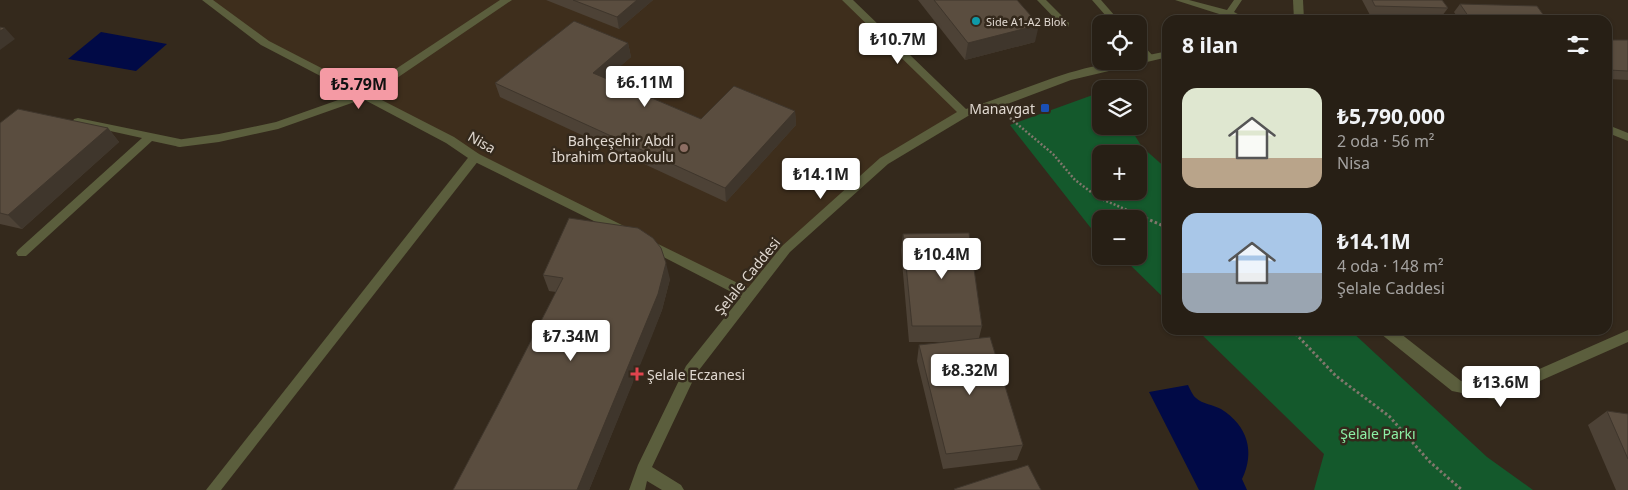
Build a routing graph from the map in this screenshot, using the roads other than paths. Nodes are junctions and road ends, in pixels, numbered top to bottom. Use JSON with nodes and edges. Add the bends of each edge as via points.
{"nodes":[{"id":1,"x":207,"y":0,"type":"edge"},
{"id":2,"x":507,"y":0,"type":"edge"},
{"id":3,"x":847,"y":0,"type":"edge"},
{"id":4,"x":1041,"y":0,"type":"edge"},
{"id":5,"x":1096,"y":0,"type":"edge"},
{"id":6,"x":1179,"y":0,"type":"edge"},
{"id":7,"x":1238,"y":0,"type":"edge"},
{"id":8,"x":1298,"y":0,"type":"edge"},
{"id":9,"x":1229,"y":14,"type":"joint"},
{"id":10,"x":1110,"y":15,"type":"edge"},
{"id":11,"x":1299,"y":15,"type":"edge"},
{"id":12,"x":1066,"y":26,"type":"dead end"},
{"id":13,"x":1147,"y":55,"type":"edge"},
{"id":14,"x":1162,"y":55,"type":"edge"},
{"id":15,"x":1150,"y":58,"type":"junction"},
{"id":16,"x":1147,"y":59,"type":"edge"},
{"id":17,"x":1097,"y":70,"type":"edge"},
{"id":18,"x":364,"y":95,"type":"junction"},
{"id":19,"x":964,"y":112,"type":"junction"},
{"id":20,"x":78,"y":121,"type":"edge"},
{"id":21,"x":1612,"y":131,"type":"edge"},
{"id":22,"x":150,"y":137,"type":"junction"},
{"id":23,"x":1628,"y":137,"type":"edge"},
{"id":24,"x":180,"y":143,"type":"joint"},
{"id":25,"x":475,"y":157,"type":"junction"},
{"id":26,"x":22,"y":253,"type":"dead end"},
{"id":27,"x":750,"y":295,"type":"junction"},
{"id":28,"x":1392,"y":335,"type":"edge"},
{"id":29,"x":1628,"y":336,"type":"edge"},
{"id":30,"x":643,"y":470,"type":"junction"},
{"id":31,"x":213,"y":490,"type":"edge"},
{"id":32,"x":637,"y":490,"type":"edge"},
{"id":33,"x":676,"y":490,"type":"edge"}],
"edges":[{"from":1,"to":18,"type":"street","name":"Nisa","via":[[265,43]]},
{"from":2,"to":18,"type":"street"},
{"from":3,"to":19,"type":"street"},
{"from":4,"to":12,"type":"lane"},
{"from":5,"to":10,"type":"lane"},
{"from":6,"to":9,"type":"lane"},
{"from":7,"to":9,"type":"lane"},
{"from":8,"to":11,"type":"street"},
{"from":13,"to":15,"type":"lane"},
{"from":14,"to":15,"type":"street"},
{"from":15,"to":16,"type":"street"},
{"from":17,"to":19,"type":"street","name":"Şelale Caddesi"},
{"from":18,"to":24,"type":"street","via":[[278,125]]},
{"from":18,"to":25,"type":"street","name":"Nisa","via":[[450,140]]},
{"from":19,"to":27,"type":"street","name":"Şelale Caddesi","via":[[884,161],[786,249]]},
{"from":20,"to":22,"type":"lane"},
{"from":21,"to":23,"type":"street"},
{"from":22,"to":24,"type":"lane"},
{"from":22,"to":26,"type":"lane"},
{"from":25,"to":27,"type":"street","name":"Nisa"},
{"from":25,"to":31,"type":"lane"},
{"from":27,"to":30,"type":"street","name":"Şelale Caddesi","via":[[691,370]]},
{"from":28,"to":29,"type":"street","via":[[1457,386],[1497,394]]},
{"from":30,"to":32,"type":"street","name":"Şelale Caddesi"},
{"from":30,"to":33,"type":"street"}]}
